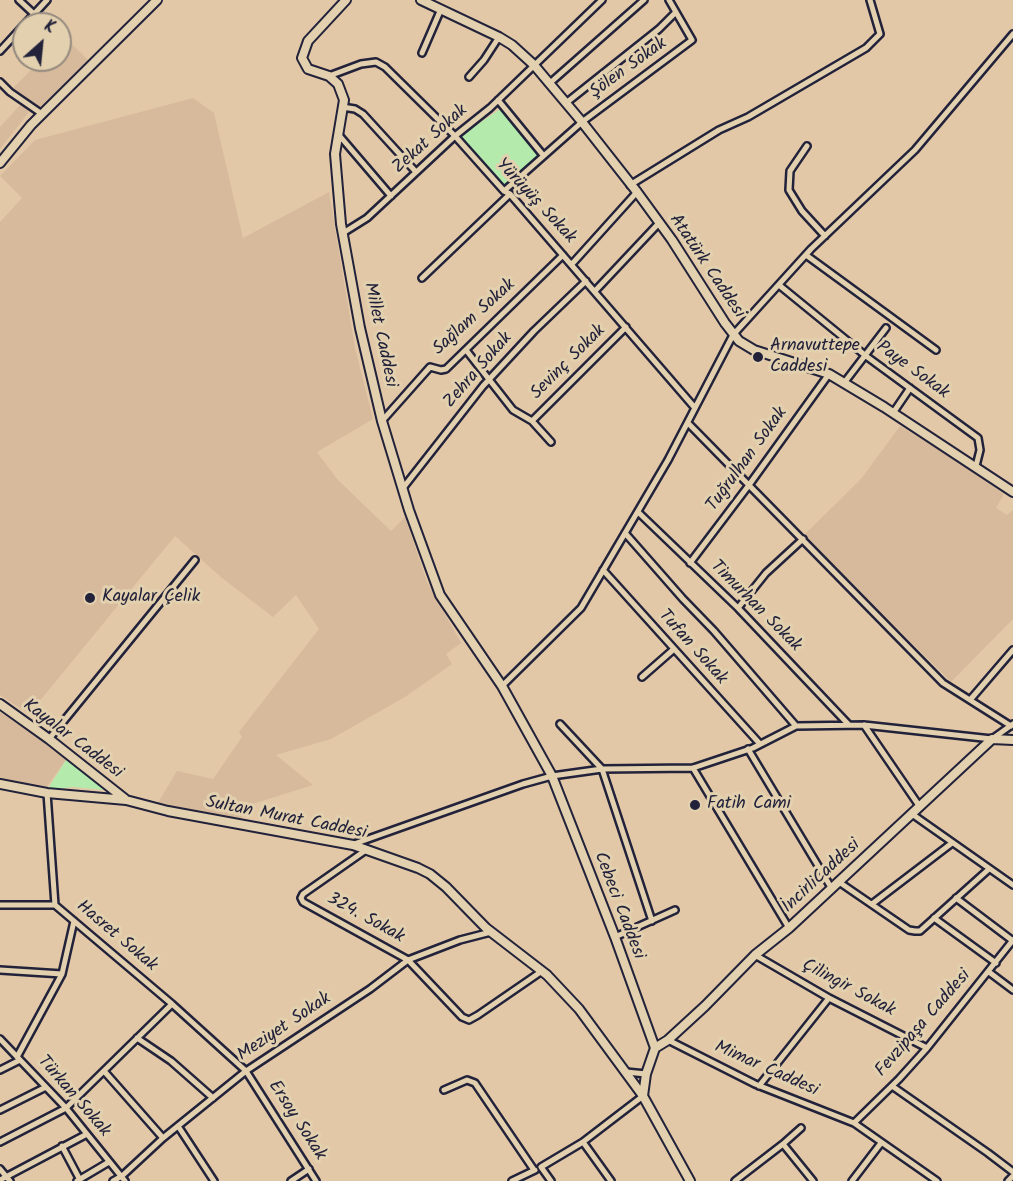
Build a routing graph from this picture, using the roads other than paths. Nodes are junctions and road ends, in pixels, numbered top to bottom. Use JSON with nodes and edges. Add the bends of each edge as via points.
{"nodes":[{"id":1,"x":19,"y":0,"type":"edge"},
{"id":2,"x":47,"y":0,"type":"edge"},
{"id":3,"x":157,"y":0,"type":"edge"},
{"id":4,"x":346,"y":0,"type":"edge"},
{"id":5,"x":421,"y":0,"type":"edge"},
{"id":6,"x":602,"y":0,"type":"edge"},
{"id":7,"x":644,"y":0,"type":"edge"},
{"id":8,"x":669,"y":0,"type":"edge"},
{"id":9,"x":870,"y":0,"type":"edge"},
{"id":10,"x":432,"y":3,"type":"edge"},
{"id":11,"x":441,"y":9,"type":"junction"},
{"id":12,"x":32,"y":12,"type":"edge"},
{"id":13,"x":36,"y":12,"type":"edge"},
{"id":14,"x":676,"y":12,"type":"junction"},
{"id":15,"x":1013,"y":34,"type":"edge"},
{"id":16,"x":499,"y":37,"type":"junction"},
{"id":17,"x":12,"y":39,"type":"edge"},
{"id":18,"x":0,"y":51,"type":"edge"},
{"id":19,"x":422,"y":53,"type":"dead end"},
{"id":20,"x":534,"y":65,"type":"junction"},
{"id":21,"x":329,"y":76,"type":"junction"},
{"id":22,"x":469,"y":77,"type":"dead end"},
{"id":23,"x":0,"y":82,"type":"edge"},
{"id":24,"x":550,"y":83,"type":"junction"},
{"id":25,"x":498,"y":100,"type":"junction"},
{"id":26,"x":566,"y":103,"type":"junction"},
{"id":27,"x":342,"y":107,"type":"junction"},
{"id":28,"x":42,"y":114,"type":"junction"},
{"id":29,"x":582,"y":122,"type":"junction"},
{"id":30,"x":338,"y":134,"type":"junction"},
{"id":31,"x":455,"y":136,"type":"junction"},
{"id":32,"x":807,"y":146,"type":"dead end"},
{"id":33,"x":543,"y":155,"type":"junction"},
{"id":34,"x":0,"y":163,"type":"edge"},
{"id":35,"x":416,"y":172,"type":"junction"},
{"id":36,"x":630,"y":185,"type":"junction"},
{"id":37,"x":636,"y":192,"type":"junction"},
{"id":38,"x":507,"y":193,"type":"junction"},
{"id":39,"x":391,"y":196,"type":"junction"},
{"id":40,"x":659,"y":223,"type":"junction"},
{"id":41,"x":343,"y":233,"type":"junction"},
{"id":42,"x":825,"y":237,"type":"junction"},
{"id":43,"x":563,"y":255,"type":"junction"},
{"id":44,"x":806,"y":255,"type":"junction"},
{"id":45,"x":572,"y":264,"type":"junction"},
{"id":46,"x":422,"y":278,"type":"dead end"},
{"id":47,"x":586,"y":281,"type":"junction"},
{"id":48,"x":778,"y":285,"type":"junction"},
{"id":49,"x":595,"y":291,"type":"junction"},
{"id":50,"x":626,"y":327,"type":"junction"},
{"id":51,"x":886,"y":328,"type":"dead end"},
{"id":52,"x":733,"y":335,"type":"junction"},
{"id":53,"x":466,"y":350,"type":"junction"},
{"id":54,"x":936,"y":350,"type":"dead end"},
{"id":55,"x":866,"y":356,"type":"junction"},
{"id":56,"x":829,"y":374,"type":"junction"},
{"id":57,"x":489,"y":380,"type":"junction"},
{"id":58,"x":844,"y":383,"type":"junction"},
{"id":59,"x":910,"y":388,"type":"junction"},
{"id":60,"x":696,"y":408,"type":"junction"},
{"id":61,"x":893,"y":413,"type":"junction"},
{"id":62,"x":532,"y":421,"type":"junction"},
{"id":63,"x":382,"y":422,"type":"junction"},
{"id":64,"x":688,"y":423,"type":"junction"},
{"id":65,"x":551,"y":442,"type":"dead end"},
{"id":66,"x":976,"y":466,"type":"junction"},
{"id":67,"x":749,"y":485,"type":"junction"},
{"id":68,"x":403,"y":488,"type":"junction"},
{"id":69,"x":1013,"y":492,"type":"edge"},
{"id":70,"x":638,"y":512,"type":"junction"},
{"id":71,"x":625,"y":533,"type":"junction"},
{"id":72,"x":803,"y":539,"type":"junction"},
{"id":73,"x":195,"y":560,"type":"dead end"},
{"id":74,"x":690,"y":563,"type":"junction"},
{"id":75,"x":603,"y":570,"type":"junction"},
{"id":76,"x":738,"y":608,"type":"junction"},
{"id":77,"x":674,"y":649,"type":"junction"},
{"id":78,"x":1013,"y":650,"type":"edge"},
{"id":79,"x":642,"y":678,"type":"dead end"},
{"id":80,"x":502,"y":687,"type":"junction"},
{"id":81,"x":970,"y":700,"type":"junction"},
{"id":82,"x":1,"y":707,"type":"edge"},
{"id":83,"x":560,"y":724,"type":"dead end"},
{"id":84,"x":849,"y":725,"type":"junction"},
{"id":85,"x":864,"y":725,"type":"junction"},
{"id":86,"x":1012,"y":725,"type":"edge"},
{"id":87,"x":796,"y":726,"type":"junction"},
{"id":88,"x":50,"y":739,"type":"junction"},
{"id":89,"x":992,"y":739,"type":"junction"},
{"id":90,"x":1013,"y":740,"type":"edge"},
{"id":91,"x":760,"y":744,"type":"junction"},
{"id":92,"x":748,"y":749,"type":"junction"},
{"id":93,"x":693,"y":768,"type":"junction"},
{"id":94,"x":602,"y":769,"type":"junction"},
{"id":95,"x":552,"y":776,"type":"junction"},
{"id":96,"x":0,"y":784,"type":"edge"},
{"id":97,"x":47,"y":793,"type":"junction"},
{"id":98,"x":126,"y":800,"type":"junction"},
{"id":99,"x":920,"y":807,"type":"junction"},
{"id":100,"x":912,"y":814,"type":"junction"},
{"id":101,"x":952,"y":843,"type":"junction"},
{"id":102,"x":353,"y":845,"type":"junction"},
{"id":103,"x":366,"y":850,"type":"junction"},
{"id":104,"x":989,"y":869,"type":"junction"},
{"id":105,"x":839,"y":882,"type":"junction"},
{"id":106,"x":1013,"y":885,"type":"edge"},
{"id":107,"x":832,"y":889,"type":"junction"},
{"id":108,"x":956,"y":898,"type":"junction"},
{"id":109,"x":872,"y":904,"type":"junction"},
{"id":110,"x":0,"y":905,"type":"edge"},
{"id":111,"x":55,"y":905,"type":"junction"},
{"id":112,"x":675,"y":910,"type":"dead end"},
{"id":113,"x":934,"y":918,"type":"junction"},
{"id":114,"x":74,"y":921,"type":"junction"},
{"id":115,"x":652,"y":921,"type":"junction"},
{"id":116,"x":789,"y":928,"type":"junction"},
{"id":117,"x":491,"y":932,"type":"junction"},
{"id":118,"x":615,"y":937,"type":"junction"},
{"id":119,"x":1013,"y":940,"type":"edge"},
{"id":120,"x":755,"y":955,"type":"junction"},
{"id":121,"x":408,"y":960,"type":"junction"},
{"id":122,"x":996,"y":963,"type":"junction"},
{"id":123,"x":0,"y":970,"type":"edge"},
{"id":124,"x":542,"y":971,"type":"junction"},
{"id":125,"x":989,"y":972,"type":"junction"},
{"id":126,"x":62,"y":974,"type":"junction"},
{"id":127,"x":1013,"y":990,"type":"edge"},
{"id":128,"x":829,"y":998,"type":"junction"},
{"id":129,"x":172,"y":1004,"type":"junction"},
{"id":130,"x":137,"y":1038,"type":"junction"},
{"id":131,"x":0,"y":1039,"type":"edge"},
{"id":132,"x":668,"y":1040,"type":"junction"},
{"id":133,"x":655,"y":1048,"type":"junction"},
{"id":134,"x":927,"y":1048,"type":"junction"},
{"id":135,"x":18,"y":1059,"type":"junction"},
{"id":136,"x":0,"y":1070,"type":"edge"},
{"id":137,"x":104,"y":1071,"type":"junction"},
{"id":138,"x":246,"y":1071,"type":"junction"},
{"id":139,"x":624,"y":1072,"type":"junction"},
{"id":140,"x":646,"y":1074,"type":"junction"},
{"id":141,"x":759,"y":1086,"type":"junction"},
{"id":142,"x":892,"y":1086,"type":"junction"},
{"id":143,"x":46,"y":1087,"type":"junction"},
{"id":144,"x":444,"y":1090,"type":"dead end"},
{"id":145,"x":643,"y":1096,"type":"junction"},
{"id":146,"x":213,"y":1098,"type":"junction"},
{"id":147,"x":66,"y":1108,"type":"junction"},
{"id":148,"x":0,"y":1110,"type":"edge"},
{"id":149,"x":854,"y":1123,"type":"junction"},
{"id":150,"x":178,"y":1126,"type":"junction"},
{"id":151,"x":801,"y":1128,"type":"dead end"},
{"id":152,"x":87,"y":1134,"type":"junction"},
{"id":153,"x":163,"y":1138,"type":"junction"},
{"id":154,"x":0,"y":1142,"type":"edge"},
{"id":155,"x":583,"y":1142,"type":"junction"},
{"id":156,"x":881,"y":1143,"type":"junction"},
{"id":157,"x":783,"y":1144,"type":"junction"},
{"id":158,"x":62,"y":1146,"type":"junction"},
{"id":159,"x":109,"y":1162,"type":"junction"},
{"id":160,"x":542,"y":1167,"type":"junction"},
{"id":161,"x":0,"y":1169,"type":"edge"},
{"id":162,"x":309,"y":1169,"type":"junction"},
{"id":163,"x":534,"y":1170,"type":"junction"},
{"id":164,"x":1013,"y":1174,"type":"edge"},
{"id":165,"x":8,"y":1179,"type":"edge"},
{"id":166,"x":123,"y":1179,"type":"edge"},
{"id":167,"x":0,"y":1180,"type":"edge"},
{"id":168,"x":78,"y":1180,"type":"edge"},
{"id":169,"x":113,"y":1181,"type":"edge"},
{"id":170,"x":214,"y":1181,"type":"edge"},
{"id":171,"x":291,"y":1181,"type":"edge"},
{"id":172,"x":316,"y":1181,"type":"edge"},
{"id":173,"x":512,"y":1181,"type":"edge"},
{"id":174,"x":551,"y":1181,"type":"edge"},
{"id":175,"x":611,"y":1181,"type":"edge"},
{"id":176,"x":690,"y":1181,"type":"edge"},
{"id":177,"x":735,"y":1181,"type":"edge"},
{"id":178,"x":813,"y":1181,"type":"edge"},
{"id":179,"x":852,"y":1181,"type":"edge"},
{"id":180,"x":938,"y":1181,"type":"edge"},
{"id":181,"x":1008,"y":1181,"type":"edge"}],
"edges":[{"from":1,"to":12,"type":"street"},
{"from":2,"to":13,"type":"street"},
{"from":3,"to":28,"type":"street"},
{"from":4,"to":21,"type":"street","name":"Millet Caddesi","via":[[308,41],[302,58],[308,69]]},
{"from":5,"to":10,"type":"street","name":"Atatürk Caddesi"},
{"from":6,"to":20,"type":"street","name":"Zekat Sokak"},
{"from":7,"to":24,"type":"street"},
{"from":8,"to":14,"type":"street"},
{"from":9,"to":36,"type":"street","via":[[880,34],[866,48]]},
{"from":10,"to":11,"type":"street","name":"Atatürk Caddesi"},
{"from":11,"to":16,"type":"street","name":"Atatürk Caddesi"},
{"from":11,"to":19,"type":"street"},
{"from":14,"to":26,"type":"street"},
{"from":14,"to":29,"type":"street","name":"Şölen Sokak","via":[[692,40]]},
{"from":15,"to":42,"type":"street","via":[[915,150]]},
{"from":16,"to":20,"type":"street","name":"Atatürk Caddesi"},
{"from":16,"to":22,"type":"street"},
{"from":17,"to":18,"type":"street"},
{"from":20,"to":24,"type":"street","name":"Atatürk Caddesi"},
{"from":20,"to":25,"type":"street","name":"Zekat Sokak"},
{"from":21,"to":27,"type":"street","name":"Millet Caddesi","via":[[338,84],[344,100]]},
{"from":21,"to":31,"type":"street","name":"Yürüyüş Sokak","via":[[375,62],[385,67]]},
{"from":23,"to":28,"type":"street"},
{"from":24,"to":26,"type":"street","name":"Atatürk Caddesi"},
{"from":25,"to":31,"type":"street","name":"Zekat Sokak"},
{"from":25,"to":33,"type":"street"},
{"from":26,"to":29,"type":"street","name":"Atatürk Caddesi"},
{"from":27,"to":30,"type":"street","name":"Millet Caddesi"},
{"from":27,"to":35,"type":"street","via":[[363,114]]},
{"from":28,"to":34,"type":"street"},
{"from":29,"to":33,"type":"street","name":"Şölen Sokak"},
{"from":29,"to":36,"type":"street","name":"Atatürk Caddesi"},
{"from":30,"to":39,"type":"street"},
{"from":30,"to":41,"type":"street","name":"Millet Caddesi","via":[[335,154]]},
{"from":31,"to":35,"type":"street","name":"Zekat Sokak"},
{"from":31,"to":38,"type":"street","name":"Yürüyüş Sokak"},
{"from":32,"to":42,"type":"street","via":[[790,171],[789,190]]},
{"from":33,"to":38,"type":"street","name":"Şölen Sokak"},
{"from":35,"to":39,"type":"street","name":"Zekat Sokak"},
{"from":36,"to":37,"type":"street","name":"Atatürk Caddesi"},
{"from":37,"to":40,"type":"street","name":"Atatürk Caddesi"},
{"from":37,"to":45,"type":"street"},
{"from":38,"to":43,"type":"street","name":"Yürüyüş Sokak"},
{"from":38,"to":46,"type":"street","name":"Şölen Sokak"},
{"from":39,"to":41,"type":"street","name":"Zekat Sokak"},
{"from":40,"to":49,"type":"street"},
{"from":40,"to":52,"type":"street","name":"Atatürk Caddesi"},
{"from":41,"to":63,"type":"street","name":"Millet Caddesi"},
{"from":42,"to":44,"type":"street"},
{"from":43,"to":45,"type":"street","name":"Yürüyüş Sokak"},
{"from":43,"to":53,"type":"street","name":"Sağlam Sokak"},
{"from":44,"to":48,"type":"street"},
{"from":44,"to":54,"type":"street"},
{"from":45,"to":47,"type":"street","name":"Yürüyüş Sokak"},
{"from":47,"to":49,"type":"street","name":"Yürüyüş Sokak"},
{"from":47,"to":57,"type":"street","name":"Zehra Sokak"},
{"from":48,"to":52,"type":"street"},
{"from":48,"to":55,"type":"street","name":"Paye Sokak"},
{"from":49,"to":50,"type":"street","name":"Yürüyüş Sokak"},
{"from":50,"to":60,"type":"street","name":"Yürüyüş Sokak"},
{"from":50,"to":62,"type":"street","name":"Sevinç Sokak"},
{"from":51,"to":55,"type":"street"},
{"from":52,"to":56,"type":"street","name":"Atatürk Caddesi","via":[[754,350]]},
{"from":52,"to":60,"type":"street"},
{"from":53,"to":57,"type":"street"},
{"from":53,"to":63,"type":"street","name":"Sağlam Sokak","via":[[446,369],[430,367]]},
{"from":55,"to":58,"type":"street"},
{"from":55,"to":59,"type":"street","name":"Paye Sokak"},
{"from":56,"to":58,"type":"street","name":"Atatürk Caddesi"},
{"from":56,"to":67,"type":"street","name":"Tuğrulhan Sokak"},
{"from":57,"to":62,"type":"street","via":[[513,410]]},
{"from":57,"to":68,"type":"street","name":"Zehra Sokak"},
{"from":58,"to":61,"type":"street","name":"Atatürk Caddesi"},
{"from":59,"to":61,"type":"street"},
{"from":59,"to":66,"type":"street","name":"Paye Sokak","via":[[978,438]]},
{"from":60,"to":64,"type":"street"},
{"from":61,"to":66,"type":"street","name":"Atatürk Caddesi"},
{"from":62,"to":65,"type":"street"},
{"from":63,"to":68,"type":"street","name":"Millet Caddesi"},
{"from":64,"to":67,"type":"street"},
{"from":64,"to":70,"type":"street"},
{"from":66,"to":69,"type":"street","name":"Atatürk Caddesi"},
{"from":67,"to":72,"type":"street"},
{"from":67,"to":74,"type":"street","name":"Tuğrulhan Sokak"},
{"from":68,"to":80,"type":"street","name":"Millet Caddesi","via":[[440,595]]},
{"from":70,"to":71,"type":"street"},
{"from":70,"to":74,"type":"street","name":"Timurhan Sokak"},
{"from":71,"to":75,"type":"street"},
{"from":71,"to":87,"type":"street"},
{"from":72,"to":76,"type":"street","via":[[766,573]]},
{"from":72,"to":81,"type":"street","via":[[943,683]]},
{"from":73,"to":88,"type":"street"},
{"from":74,"to":76,"type":"street","name":"Timurhan Sokak"},
{"from":75,"to":77,"type":"street","name":"Tufan Sokak"},
{"from":75,"to":80,"type":"street","via":[[581,608]]},
{"from":76,"to":84,"type":"street","name":"Timurhan Sokak"},
{"from":77,"to":79,"type":"street"},
{"from":77,"to":91,"type":"street","name":"Tufan Sokak"},
{"from":78,"to":81,"type":"street"},
{"from":80,"to":95,"type":"street","name":"Cebeci Caddesi"},
{"from":81,"to":86,"type":"street"},
{"from":82,"to":88,"type":"street","name":"Kayalar Caddesi"},
{"from":83,"to":94,"type":"street"},
{"from":84,"to":85,"type":"street"},
{"from":84,"to":87,"type":"street"},
{"from":85,"to":89,"type":"street"},
{"from":85,"to":99,"type":"street"},
{"from":86,"to":89,"type":"street"},
{"from":87,"to":91,"type":"street"},
{"from":88,"to":98,"type":"street","name":"Kayalar Caddesi"},
{"from":89,"to":90,"type":"street"},
{"from":89,"to":99,"type":"street","name":"İncirliCaddesi"},
{"from":91,"to":92,"type":"street"},
{"from":92,"to":93,"type":"street"},
{"from":92,"to":107,"type":"street"},
{"from":93,"to":94,"type":"street"},
{"from":93,"to":116,"type":"street"},
{"from":94,"to":95,"type":"street"},
{"from":94,"to":115,"type":"street"},
{"from":95,"to":102,"type":"street"},
{"from":95,"to":118,"type":"street","name":"Cebeci Caddesi"},
{"from":96,"to":97,"type":"street","name":"Sultan Murat Caddesi"},
{"from":97,"to":98,"type":"street","name":"Sultan Murat Caddesi"},
{"from":97,"to":111,"type":"street"},
{"from":98,"to":102,"type":"street","name":"Sultan Murat Caddesi","via":[[168,812]]},
{"from":99,"to":100,"type":"street","name":"İncirliCaddesi"},
{"from":100,"to":101,"type":"street"},
{"from":100,"to":105,"type":"street","name":"İncirliCaddesi"},
{"from":101,"to":104,"type":"street"},
{"from":101,"to":109,"type":"street"},
{"from":102,"to":103,"type":"street","name":"Sultan Murat Caddesi"},
{"from":103,"to":117,"type":"street","name":"Sultan Murat Caddesi","via":[[430,874]]},
{"from":103,"to":121,"type":"street","name":"324. Sokak","via":[[301,898],[308,906]]},
{"from":104,"to":106,"type":"street"},
{"from":104,"to":108,"type":"street"},
{"from":105,"to":107,"type":"street","name":"İncirliCaddesi"},
{"from":105,"to":109,"type":"street"},
{"from":107,"to":116,"type":"street","name":"İncirliCaddesi"},
{"from":108,"to":113,"type":"street"},
{"from":108,"to":119,"type":"street"},
{"from":109,"to":113,"type":"street","via":[[909,930],[920,931]]},
{"from":110,"to":111,"type":"street","name":"Hasret Sokak"},
{"from":111,"to":114,"type":"street","name":"Hasret Sokak"},
{"from":112,"to":115,"type":"street"},
{"from":113,"to":122,"type":"street"},
{"from":114,"to":126,"type":"street"},
{"from":114,"to":129,"type":"street","name":"Hasret Sokak"},
{"from":115,"to":118,"type":"street"},
{"from":116,"to":120,"type":"street","name":"İncirliCaddesi"},
{"from":117,"to":121,"type":"street","name":"Meziyet Sokak"},
{"from":117,"to":124,"type":"street","name":"Sultan Murat Caddesi"},
{"from":118,"to":133,"type":"street","name":"Cebeci Caddesi"},
{"from":119,"to":122,"type":"street","name":"Fevzipaşa Caddesi"},
{"from":120,"to":128,"type":"street","name":"Çilingir Sokak"},
{"from":120,"to":132,"type":"street","name":"İncirliCaddesi"},
{"from":121,"to":124,"type":"street","name":"324. Sokak","via":[[469,1020]]},
{"from":121,"to":138,"type":"street","name":"Meziyet Sokak"},
{"from":122,"to":125,"type":"street","name":"Fevzipaşa Caddesi"},
{"from":123,"to":126,"type":"street"},
{"from":124,"to":139,"type":"street","name":"Sultan Murat Caddesi","via":[[579,1009]]},
{"from":125,"to":127,"type":"street"},
{"from":125,"to":134,"type":"street","name":"Fevzipaşa Caddesi"},
{"from":126,"to":135,"type":"street"},
{"from":128,"to":134,"type":"street","name":"Çilingir Sokak"},
{"from":128,"to":141,"type":"street"},
{"from":129,"to":130,"type":"street"},
{"from":129,"to":138,"type":"street","name":"Ersoy Sokak"},
{"from":130,"to":137,"type":"street"},
{"from":130,"to":146,"type":"street","via":[[171,1061]]},
{"from":131,"to":135,"type":"street","name":"Türkan Sokak"},
{"from":132,"to":133,"type":"street","name":"İncirliCaddesi"},
{"from":132,"to":141,"type":"street","name":"Mimar Caddesi"},
{"from":133,"to":140,"type":"street"},
{"from":134,"to":142,"type":"street","name":"Fevzipaşa Caddesi"},
{"from":135,"to":136,"type":"street"},
{"from":135,"to":143,"type":"street","name":"Türkan Sokak"},
{"from":137,"to":147,"type":"street"},
{"from":137,"to":153,"type":"street"},
{"from":138,"to":146,"type":"street","name":"Meziyet Sokak"},
{"from":138,"to":162,"type":"street","name":"Ersoy Sokak"},
{"from":139,"to":140,"type":"street"},
{"from":139,"to":145,"type":"street","name":"Sultan Murat Caddesi"},
{"from":140,"to":145,"type":"street"},
{"from":141,"to":149,"type":"street","name":"Mimar Caddesi"},
{"from":142,"to":149,"type":"street","name":"Fevzipaşa Caddesi"},
{"from":142,"to":164,"type":"street"},
{"from":143,"to":147,"type":"street","name":"Türkan Sokak"},
{"from":143,"to":148,"type":"street"},
{"from":144,"to":163,"type":"street","via":[[467,1080],[475,1083]]},
{"from":145,"to":155,"type":"street"},
{"from":145,"to":176,"type":"street"},
{"from":146,"to":150,"type":"street","name":"Meziyet Sokak"},
{"from":147,"to":152,"type":"street","name":"Türkan Sokak"},
{"from":147,"to":154,"type":"street"},
{"from":149,"to":156,"type":"street","name":"Mimar Caddesi"},
{"from":150,"to":153,"type":"street","name":"Meziyet Sokak"},
{"from":150,"to":170,"type":"street"},
{"from":151,"to":157,"type":"street"},
{"from":152,"to":158,"type":"street"},
{"from":152,"to":159,"type":"street","name":"Türkan Sokak"},
{"from":153,"to":166,"type":"street","name":"Meziyet Sokak"},
{"from":155,"to":160,"type":"street"},
{"from":155,"to":175,"type":"street"},
{"from":156,"to":179,"type":"street"},
{"from":156,"to":180,"type":"street"},
{"from":157,"to":177,"type":"street"},
{"from":157,"to":178,"type":"street"},
{"from":158,"to":165,"type":"street"},
{"from":158,"to":168,"type":"street"},
{"from":159,"to":166,"type":"street","name":"Türkan Sokak"},
{"from":159,"to":168,"type":"street"},
{"from":160,"to":163,"type":"street"},
{"from":160,"to":174,"type":"street"},
{"from":161,"to":165,"type":"street"},
{"from":162,"to":171,"type":"street"},
{"from":162,"to":172,"type":"street","name":"Ersoy Sokak"},
{"from":163,"to":173,"type":"street"},
{"from":164,"to":181,"type":"street"},
{"from":165,"to":167,"type":"street"},
{"from":166,"to":169,"type":"street","name":"Meziyet Sokak"}]}
